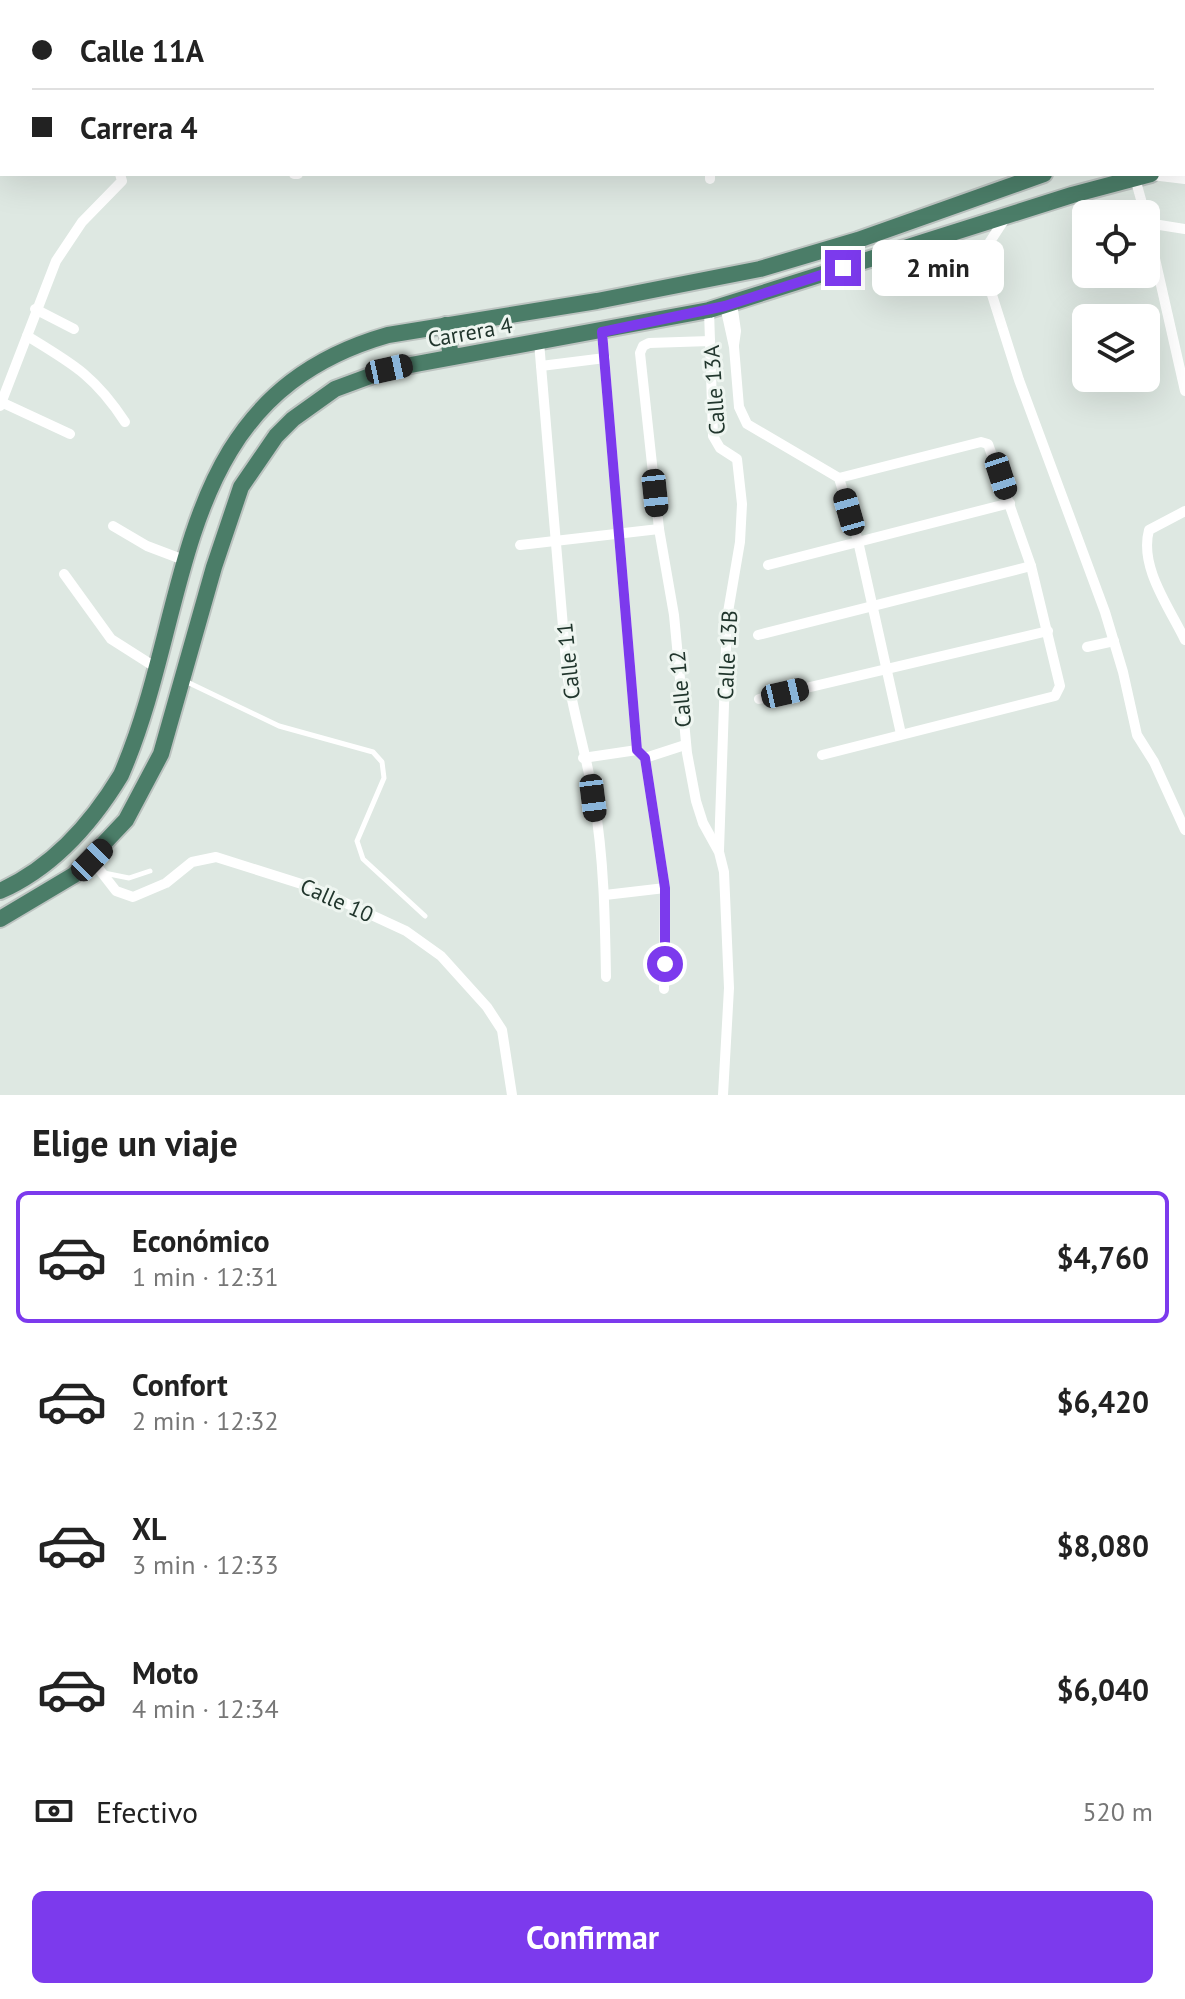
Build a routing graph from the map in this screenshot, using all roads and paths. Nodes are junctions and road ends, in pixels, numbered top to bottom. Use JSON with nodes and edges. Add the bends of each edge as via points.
{"nodes":[{"id":1,"x":1144,"y":0,"type":"edge"},
{"id":2,"x":1158,"y":0,"type":"edge"},
{"id":3,"x":1038,"y":176,"type":"edge"},
{"id":4,"x":1143,"y":176,"type":"edge"},
{"id":5,"x":1146,"y":176,"type":"edge"},
{"id":6,"x":1159,"y":176,"type":"edge"},
{"id":7,"x":121,"y":178,"type":"edge"},
{"id":8,"x":1185,"y":178,"type":"edge"},
{"id":9,"x":1146,"y":200,"type":"edge"},
{"id":10,"x":1006,"y":217,"type":"junction"},
{"id":11,"x":1160,"y":223,"type":"edge"},
{"id":12,"x":1185,"y":229,"type":"edge"},
{"id":13,"x":899,"y":251,"type":"junction"},
{"id":14,"x":980,"y":257,"type":"junction"},
{"id":15,"x":1160,"y":287,"type":"edge"},
{"id":16,"x":722,"y":306,"type":"junction"},
{"id":17,"x":35,"y":309,"type":"junction"},
{"id":18,"x":446,"y":325,"type":"junction"},
{"id":19,"x":74,"y":329,"type":"dead end"},
{"id":20,"x":602,"y":332,"type":"junction"},
{"id":21,"x":27,"y":336,"type":"junction"},
{"id":22,"x":1171,"y":340,"type":"junction"},
{"id":23,"x":710,"y":341,"type":"junction"},
{"id":24,"x":539,"y":342,"type":"junction"},
{"id":25,"x":1185,"y":342,"type":"edge"},
{"id":26,"x":451,"y":357,"type":"junction"},
{"id":27,"x":605,"y":358,"type":"junction"},
{"id":28,"x":541,"y":366,"type":"junction"},
{"id":29,"x":4,"y":381,"type":"edge"},
{"id":30,"x":1185,"y":391,"type":"edge"},
{"id":31,"x":1,"y":404,"type":"edge"},
{"id":32,"x":125,"y":422,"type":"dead end"},
{"id":33,"x":70,"y":434,"type":"dead end"},
{"id":34,"x":737,"y":459,"type":"joint"},
{"id":35,"x":839,"y":478,"type":"junction"},
{"id":36,"x":1010,"y":503,"type":"junction"},
{"id":37,"x":1185,"y":511,"type":"edge"},
{"id":38,"x":113,"y":526,"type":"dead end"},
{"id":39,"x":659,"y":529,"type":"junction"},
{"id":40,"x":621,"y":534,"type":"junction"},
{"id":41,"x":555,"y":541,"type":"junction"},
{"id":42,"x":858,"y":541,"type":"junction"},
{"id":43,"x":520,"y":545,"type":"dead end"},
{"id":44,"x":184,"y":560,"type":"junction"},
{"id":45,"x":768,"y":565,"type":"dead end"},
{"id":46,"x":1031,"y":566,"type":"junction"},
{"id":47,"x":64,"y":574,"type":"dead end"},
{"id":48,"x":872,"y":604,"type":"junction"},
{"id":49,"x":1048,"y":631,"type":"junction"},
{"id":50,"x":758,"y":635,"type":"dead end"},
{"id":51,"x":1185,"y":640,"type":"edge"},
{"id":52,"x":1114,"y":641,"type":"junction"},
{"id":53,"x":1087,"y":647,"type":"dead end"},
{"id":54,"x":155,"y":667,"type":"junction"},
{"id":55,"x":886,"y":669,"type":"junction"},
{"id":56,"x":183,"y":680,"type":"junction"},
{"id":57,"x":759,"y":699,"type":"dead end"},
{"id":58,"x":901,"y":734,"type":"junction"},
{"id":59,"x":685,"y":745,"type":"junction"},
{"id":60,"x":641,"y":754,"type":"junction"},
{"id":61,"x":822,"y":755,"type":"dead end"},
{"id":62,"x":583,"y":758,"type":"junction"},
{"id":63,"x":1185,"y":830,"type":"edge"},
{"id":64,"x":719,"y":852,"type":"junction"},
{"id":65,"x":98,"y":866,"type":"junction"},
{"id":66,"x":150,"y":871,"type":"dead end"},
{"id":67,"x":665,"y":888,"type":"junction"},
{"id":68,"x":0,"y":891,"type":"edge"},
{"id":69,"x":605,"y":895,"type":"junction"},
{"id":70,"x":425,"y":916,"type":"dead end"},
{"id":71,"x":0,"y":919,"type":"edge"},
{"id":72,"x":606,"y":977,"type":"dead end"},
{"id":73,"x":664,"y":989,"type":"dead end"},
{"id":74,"x":512,"y":1095,"type":"edge"},
{"id":75,"x":723,"y":1095,"type":"edge"}],
"edges":[{"from":1,"to":2,"type":"street"},
{"from":3,"to":18,"type":"highway","name":"Carrera 4","via":[[760,269]]},
{"from":4,"to":10,"type":"highway","name":"Carrera 4"},
{"from":5,"to":9,"type":"street"},
{"from":6,"to":8,"type":"street"},
{"from":7,"to":17,"type":"street","via":[[70,237]]},
{"from":10,"to":13,"type":"highway","name":"Carrera 4"},
{"from":10,"to":14,"type":"street"},
{"from":11,"to":12,"type":"street"},
{"from":13,"to":14,"type":"street"},
{"from":13,"to":16,"type":"highway","name":"Carrera 4"},
{"from":14,"to":52,"type":"street"},
{"from":15,"to":22,"type":"street"},
{"from":16,"to":20,"type":"highway","name":"Carrera 4"},
{"from":16,"to":23,"type":"street","name":"Calle 13A"},
{"from":16,"to":35,"type":"street","via":[[734,347],[739,407],[747,424]]},
{"from":17,"to":19,"type":"street"},
{"from":17,"to":21,"type":"street"},
{"from":18,"to":26,"type":"highway"},
{"from":18,"to":44,"type":"highway","name":"Carrera 4","via":[[354,344],[286,384],[220,467]]},
{"from":20,"to":24,"type":"highway","name":"Carrera 4"},
{"from":20,"to":27,"type":"street"},
{"from":21,"to":29,"type":"street"},
{"from":21,"to":32,"type":"street","via":[[84,371]]},
{"from":22,"to":25,"type":"street"},
{"from":22,"to":30,"type":"street"},
{"from":23,"to":34,"type":"street","name":"Calle 13A","via":[[713,436]]},
{"from":23,"to":39,"type":"street","name":"Calle 12","via":[[649,343],[640,353]]},
{"from":24,"to":26,"type":"highway","name":"Carrera 4"},
{"from":24,"to":28,"type":"street","name":"Calle 11"},
{"from":26,"to":56,"type":"highway","name":"Carrera 4","via":[[354,380],[313,403],[276,436],[241,487],[230,514]]},
{"from":27,"to":28,"type":"street"},
{"from":27,"to":40,"type":"street"},
{"from":28,"to":41,"type":"street","name":"Calle 11"},
{"from":29,"to":31,"type":"street"},
{"from":31,"to":33,"type":"street"},
{"from":34,"to":64,"type":"street","name":"Calle 13B","via":[[742,504],[727,618]]},
{"from":35,"to":36,"type":"street","via":[[981,442],[992,449]]},
{"from":35,"to":42,"type":"street"},
{"from":36,"to":42,"type":"street"},
{"from":36,"to":46,"type":"street"},
{"from":37,"to":51,"type":"street","via":[[1149,530],[1144,547]]},
{"from":38,"to":44,"type":"street"},
{"from":39,"to":40,"type":"street"},
{"from":39,"to":59,"type":"street","name":"Calle 12","via":[[674,615]]},
{"from":40,"to":41,"type":"street"},
{"from":40,"to":60,"type":"street"},
{"from":41,"to":43,"type":"street"},
{"from":41,"to":62,"type":"street","name":"Calle 11","via":[[567,674]]},
{"from":42,"to":45,"type":"street"},
{"from":42,"to":48,"type":"street"},
{"from":44,"to":54,"type":"highway","name":"Carrera 4"},
{"from":46,"to":48,"type":"street"},
{"from":46,"to":49,"type":"street"},
{"from":47,"to":54,"type":"street","via":[[111,639]]},
{"from":48,"to":50,"type":"street"},
{"from":48,"to":55,"type":"street"},
{"from":49,"to":55,"type":"street"},
{"from":49,"to":58,"type":"street","via":[[1060,686],[1055,696]]},
{"from":52,"to":53,"type":"street"},
{"from":52,"to":63,"type":"street","via":[[1137,735]]},
{"from":54,"to":68,"type":"highway","name":"Carrera 4","via":[[128,758],[108,797],[48,861]]},
{"from":55,"to":57,"type":"street"},
{"from":55,"to":58,"type":"street"},
{"from":56,"to":65,"type":"highway","name":"Carrera 4","via":[[152,777]]},
{"from":56,"to":70,"type":"lane","via":[[279,726],[373,752],[382,762],[384,778],[357,841],[363,859]]},
{"from":58,"to":61,"type":"street"},
{"from":59,"to":60,"type":"street"},
{"from":59,"to":64,"type":"street","name":"Calle 12","via":[[703,823]]},
{"from":60,"to":62,"type":"street"},
{"from":60,"to":67,"type":"street"},
{"from":62,"to":69,"type":"street","name":"Calle 11"},
{"from":64,"to":75,"type":"street","name":"Calle 12","via":[[728,916]]},
{"from":65,"to":66,"type":"lane","via":[[129,878]]},
{"from":65,"to":71,"type":"highway","name":"Carrera 4"},
{"from":65,"to":74,"type":"street","name":"Calle 10","via":[[116,891],[133,897],[166,883],[192,862],[216,857],[311,887],[406,931],[441,956],[495,1019],[502,1030]]},
{"from":67,"to":69,"type":"street"},
{"from":67,"to":73,"type":"street"},
{"from":69,"to":72,"type":"street","name":"Calle 11"}]}
